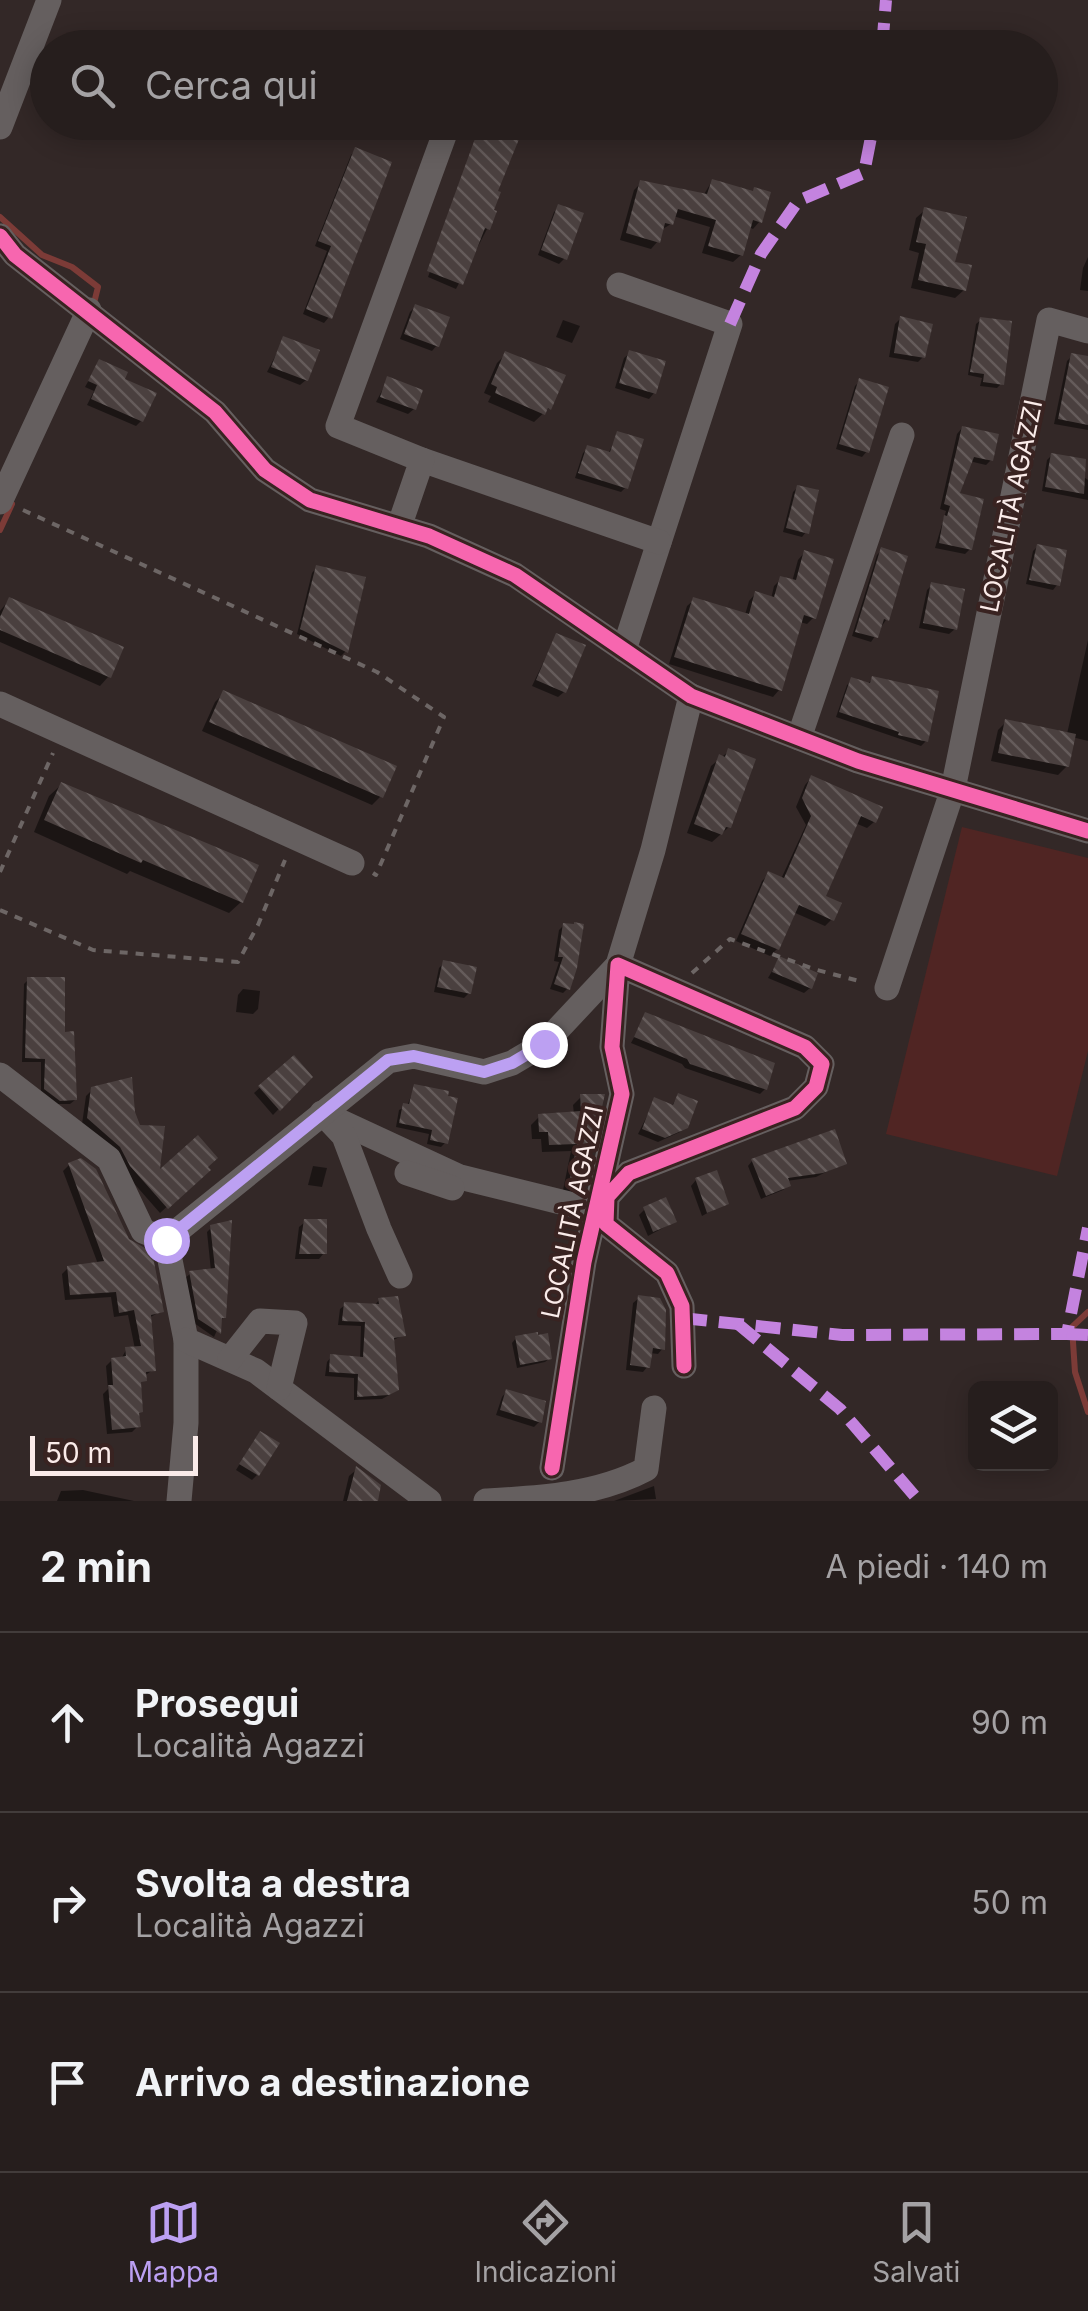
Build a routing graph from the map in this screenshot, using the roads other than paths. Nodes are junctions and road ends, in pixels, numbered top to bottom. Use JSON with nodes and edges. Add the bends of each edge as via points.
{"nodes":[{"id":1,"x":49,"y":0,"type":"edge"},
{"id":2,"x":37,"y":30,"type":"edge"},
{"id":3,"x":30,"y":49,"type":"edge"},
{"id":4,"x":0,"y":127,"type":"edge"},
{"id":5,"x":442,"y":140,"type":"edge"},
{"id":6,"x":0,"y":236,"type":"edge"},
{"id":7,"x":620,"y":285,"type":"dead end"},
{"id":8,"x":89,"y":310,"type":"junction"},
{"id":9,"x":1088,"y":331,"type":"edge"},
{"id":10,"x":902,"y":435,"type":"dead end"},
{"id":11,"x":422,"y":460,"type":"junction"},
{"id":12,"x":0,"y":500,"type":"edge"},
{"id":13,"x":399,"y":527,"type":"junction"},
{"id":14,"x":659,"y":542,"type":"junction"},
{"id":15,"x":624,"y":650,"type":"junction"},
{"id":16,"x":691,"y":696,"type":"junction"},
{"id":17,"x":0,"y":704,"type":"edge"},
{"id":18,"x":800,"y":738,"type":"junction"},
{"id":19,"x":953,"y":789,"type":"junction"},
{"id":20,"x":1088,"y":830,"type":"edge"},
{"id":21,"x":352,"y":864,"type":"road end"},
{"id":22,"x":618,"y":965,"type":"junction"},
{"id":23,"x":887,"y":988,"type":"road end"},
{"id":24,"x":0,"y":1075,"type":"edge"},
{"id":25,"x":322,"y":1113,"type":"junction"},
{"id":26,"x":407,"y":1173,"type":"dead end"},
{"id":27,"x":585,"y":1214,"type":"junction"},
{"id":28,"x":166,"y":1240,"type":"junction"},
{"id":29,"x":400,"y":1276,"type":"dead end"},
{"id":30,"x":186,"y":1340,"type":"junction"},
{"id":31,"x":230,"y":1359,"type":"junction"},
{"id":32,"x":684,"y":1366,"type":"dead end"},
{"id":33,"x":279,"y":1388,"type":"junction"},
{"id":34,"x":654,"y":1408,"type":"dead end"},
{"id":35,"x":552,"y":1468,"type":"dead end"},
{"id":36,"x":179,"y":1501,"type":"edge"},
{"id":37,"x":429,"y":1501,"type":"edge"},
{"id":38,"x":486,"y":1501,"type":"edge"}],
"edges":[{"from":1,"to":2,"type":"street"},
{"from":3,"to":4,"type":"street"},
{"from":5,"to":11,"type":"street","via":[[338,426]]},
{"from":6,"to":8,"type":"street","via":[[15,255]]},
{"from":7,"to":14,"type":"street","via":[[730,324]]},
{"from":8,"to":12,"type":"street"},
{"from":8,"to":13,"type":"street","via":[[215,412],[264,470],[310,500]]},
{"from":9,"to":19,"type":"street","name":"LOCALITÀ AGAZZI","via":[[1049,320]]},
{"from":10,"to":18,"type":"street"},
{"from":11,"to":13,"type":"street"},
{"from":11,"to":14,"type":"street"},
{"from":13,"to":15,"type":"street","via":[[515,575]]},
{"from":14,"to":15,"type":"street"},
{"from":15,"to":16,"type":"street"},
{"from":16,"to":18,"type":"street"},
{"from":16,"to":22,"type":"street","name":"LOCALITÀ AGAZZI"},
{"from":17,"to":21,"type":"street"},
{"from":18,"to":19,"type":"street"},
{"from":19,"to":20,"type":"street"},
{"from":19,"to":23,"type":"street"},
{"from":22,"to":25,"type":"street","name":"LOCALITÀ AGAZZI","via":[[544,1044],[512,1063],[484,1072],[414,1056],[388,1060]]},
{"from":22,"to":27,"type":"street","name":"LOCALITÀ AGAZZI","via":[[612,1047],[622,1094]]},
{"from":22,"to":32,"type":"street","name":"LOCALITÀ AGAZZI","via":[[806,1047],[822,1064],[816,1087],[796,1108],[629,1173],[607,1197],[606,1224],[667,1273],[682,1306]]},
{"from":24,"to":28,"type":"street","via":[[109,1159],[143,1231]]},
{"from":25,"to":27,"type":"street","via":[[460,1177]]},
{"from":25,"to":28,"type":"street","name":"LOCALITÀ AGAZZI"},
{"from":25,"to":29,"type":"street","via":[[344,1136]]},
{"from":26,"to":27,"type":"street","via":[[502,1204]]},
{"from":27,"to":35,"type":"street","name":"LOCALITÀ AGAZZI","via":[[584,1262]]},
{"from":28,"to":30,"type":"street"},
{"from":30,"to":31,"type":"street"},
{"from":30,"to":36,"type":"street"},
{"from":31,"to":33,"type":"street"},
{"from":31,"to":33,"type":"street","via":[[260,1320],[295,1322]]},
{"from":33,"to":37,"type":"street"},
{"from":34,"to":38,"type":"street","via":[[646,1469],[624,1481],[551,1497]]}]}
